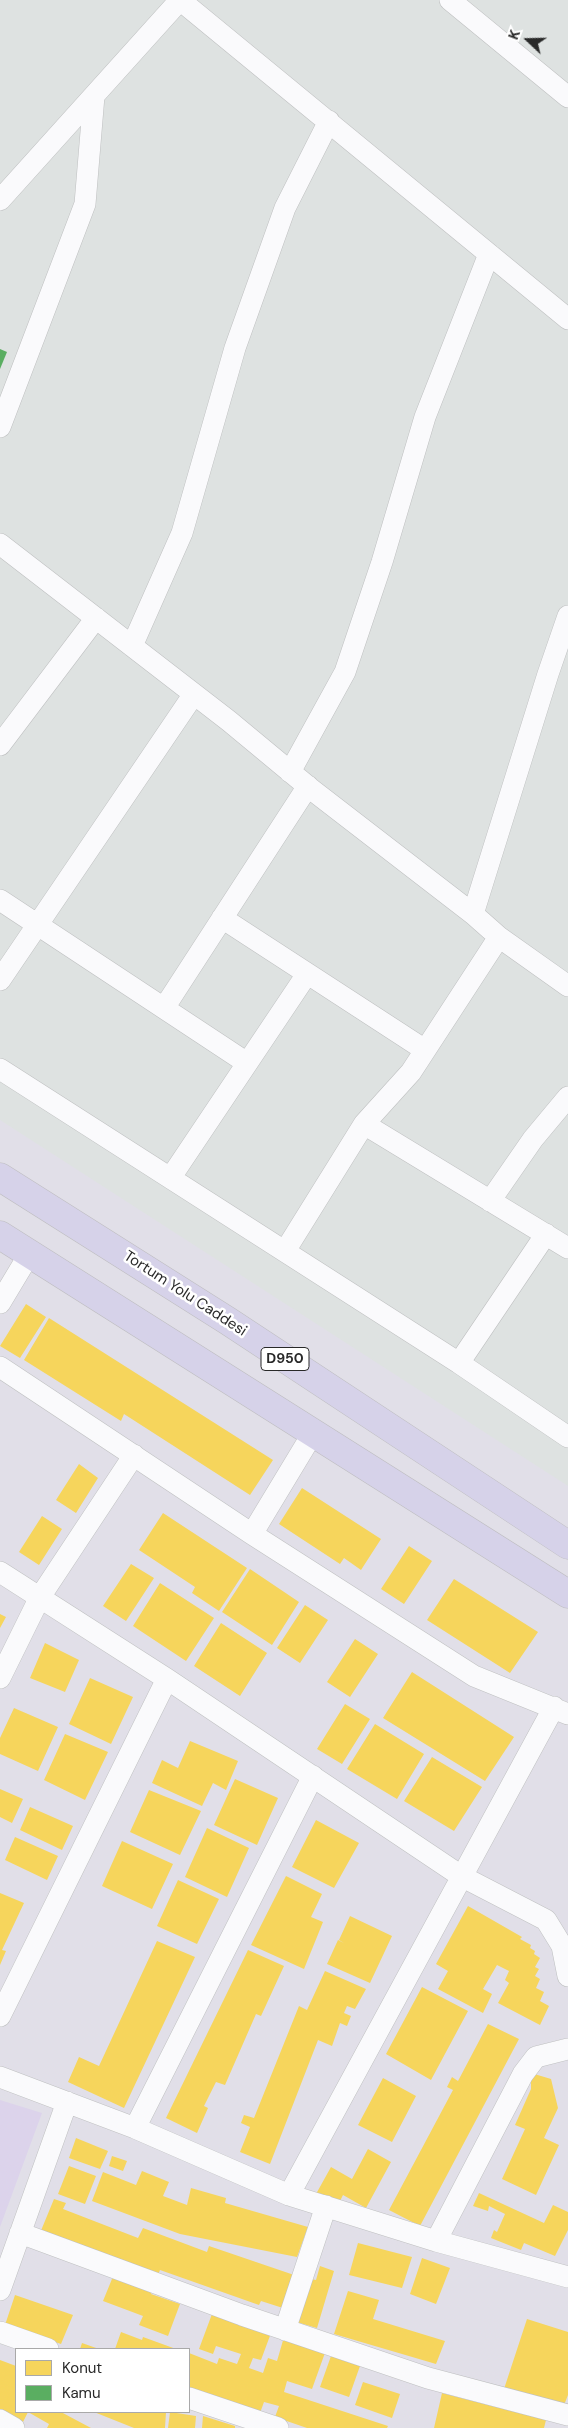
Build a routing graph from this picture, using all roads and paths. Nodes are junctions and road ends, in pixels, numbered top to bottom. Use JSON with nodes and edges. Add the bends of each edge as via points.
{"nodes":[{"id":1,"x":180,"y":0,"type":"edge"},
{"id":2,"x":450,"y":0,"type":"edge"},
{"id":3,"x":94,"y":96,"type":"junction"},
{"id":4,"x":568,"y":97,"type":"edge"},
{"id":5,"x":329,"y":121,"type":"junction"},
{"id":6,"x":0,"y":200,"type":"edge"},
{"id":7,"x":489,"y":254,"type":"junction"},
{"id":8,"x":568,"y":319,"type":"edge"},
{"id":9,"x":0,"y":428,"type":"edge"},
{"id":10,"x":0,"y":544,"type":"edge"},
{"id":11,"x":568,"y":616,"type":"edge"},
{"id":12,"x":96,"y":618,"type":"junction"},
{"id":13,"x":132,"y":646,"type":"junction"},
{"id":14,"x":194,"y":694,"type":"junction"},
{"id":15,"x":0,"y":744,"type":"edge"},
{"id":16,"x":290,"y":772,"type":"junction"},
{"id":17,"x":308,"y":786,"type":"junction"},
{"id":18,"x":0,"y":900,"type":"edge"},
{"id":19,"x":473,"y":914,"type":"junction"},
{"id":20,"x":222,"y":918,"type":"junction"},
{"id":21,"x":36,"y":924,"type":"junction"},
{"id":22,"x":499,"y":937,"type":"junction"},
{"id":23,"x":308,"y":974,"type":"junction"},
{"id":24,"x":0,"y":980,"type":"edge"},
{"id":25,"x":568,"y":986,"type":"edge"},
{"id":26,"x":164,"y":1008,"type":"junction"},
{"id":27,"x":426,"y":1050,"type":"junction"},
{"id":28,"x":247,"y":1063,"type":"junction"},
{"id":29,"x":0,"y":1069,"type":"edge"},
{"id":30,"x":568,"y":1097,"type":"edge"},
{"id":31,"x":364,"y":1124,"type":"junction"},
{"id":32,"x":0,"y":1177,"type":"edge"},
{"id":33,"x":171,"y":1177,"type":"junction"},
{"id":34,"x":490,"y":1201,"type":"junction"},
{"id":35,"x":546,"y":1234,"type":"junction"},
{"id":36,"x":0,"y":1235,"type":"edge"},
{"id":37,"x":568,"y":1248,"type":"edge"},
{"id":38,"x":285,"y":1251,"type":"junction"},
{"id":39,"x":30,"y":1254,"type":"junction"},
{"id":40,"x":0,"y":1303,"type":"edge"},
{"id":41,"x":459,"y":1363,"type":"junction"},
{"id":42,"x":0,"y":1367,"type":"edge"},
{"id":43,"x":314,"y":1433,"type":"junction"},
{"id":44,"x":568,"y":1437,"type":"edge"},
{"id":45,"x":134,"y":1455,"type":"junction"},
{"id":46,"x":252,"y":1534,"type":"junction"},
{"id":47,"x":568,"y":1545,"type":"edge"},
{"id":48,"x":0,"y":1572,"type":"edge"},
{"id":49,"x":568,"y":1594,"type":"edge"},
{"id":50,"x":40,"y":1597,"type":"junction"},
{"id":51,"x":0,"y":1678,"type":"edge"},
{"id":52,"x":166,"y":1679,"type":"junction"},
{"id":53,"x":561,"y":1710,"type":"edge"},
{"id":54,"x":313,"y":1776,"type":"junction"},
{"id":55,"x":461,"y":1876,"type":"junction"},
{"id":56,"x":568,"y":1976,"type":"edge"},
{"id":57,"x":0,"y":2016,"type":"edge"},
{"id":58,"x":568,"y":2049,"type":"edge"},
{"id":59,"x":0,"y":2077,"type":"edge"},
{"id":60,"x":67,"y":2102,"type":"junction"},
{"id":61,"x":135,"y":2128,"type":"junction"},
{"id":62,"x":289,"y":2195,"type":"junction"},
{"id":63,"x":326,"y":2206,"type":"junction"},
{"id":64,"x":20,"y":2233,"type":"junction"},
{"id":65,"x":436,"y":2241,"type":"junction"},
{"id":66,"x":568,"y":2277,"type":"edge"},
{"id":67,"x":0,"y":2290,"type":"edge"},
{"id":68,"x":285,"y":2330,"type":"junction"},
{"id":69,"x":0,"y":2332,"type":"edge"},
{"id":70,"x":45,"y":2348,"type":"edge"},
{"id":71,"x":190,"y":2398,"type":"edge"},
{"id":72,"x":568,"y":2415,"type":"edge"},
{"id":73,"x":0,"y":2420,"type":"edge"},
{"id":74,"x":14,"y":2428,"type":"edge"},
{"id":75,"x":278,"y":2428,"type":"edge"}],
"edges":[{"from":1,"to":3,"type":"street"},
{"from":1,"to":5,"type":"street"},
{"from":2,"to":4,"type":"street"},
{"from":3,"to":6,"type":"street"},
{"from":3,"to":9,"type":"street","via":[[85,204]]},
{"from":5,"to":7,"type":"street"},
{"from":5,"to":13,"type":"street","via":[[285,208],[235,348],[182,533]]},
{"from":7,"to":8,"type":"street"},
{"from":7,"to":16,"type":"street","via":[[425,417],[345,672]]},
{"from":10,"to":12,"type":"street"},
{"from":11,"to":19,"type":"street"},
{"from":12,"to":13,"type":"street"},
{"from":12,"to":15,"type":"street"},
{"from":13,"to":14,"type":"street"},
{"from":14,"to":16,"type":"street"},
{"from":14,"to":21,"type":"street"},
{"from":16,"to":17,"type":"street"},
{"from":17,"to":19,"type":"street"},
{"from":17,"to":20,"type":"street"},
{"from":18,"to":21,"type":"street"},
{"from":19,"to":22,"type":"street"},
{"from":20,"to":23,"type":"street"},
{"from":20,"to":26,"type":"street"},
{"from":21,"to":24,"type":"street"},
{"from":21,"to":26,"type":"street"},
{"from":22,"to":25,"type":"street"},
{"from":22,"to":27,"type":"street"},
{"from":23,"to":27,"type":"street"},
{"from":23,"to":28,"type":"street"},
{"from":26,"to":28,"type":"street"},
{"from":27,"to":31,"type":"street","via":[[412,1072]]},
{"from":28,"to":33,"type":"street"},
{"from":29,"to":33,"type":"street"},
{"from":30,"to":34,"type":"street","via":[[533,1138]]},
{"from":31,"to":34,"type":"street"},
{"from":31,"to":38,"type":"street"},
{"from":32,"to":47,"type":"highway","name":"Tortum Yolu Caddesi","number":"D950","via":[[236,1326]]},
{"from":33,"to":38,"type":"street"},
{"from":34,"to":35,"type":"street"},
{"from":35,"to":37,"type":"street"},
{"from":35,"to":41,"type":"street"},
{"from":36,"to":39,"type":"highway"},
{"from":38,"to":41,"type":"street"},
{"from":39,"to":40,"type":"street"},
{"from":39,"to":43,"type":"highway"},
{"from":41,"to":44,"type":"street"},
{"from":42,"to":45,"type":"street"},
{"from":43,"to":46,"type":"street"},
{"from":43,"to":49,"type":"highway"},
{"from":45,"to":46,"type":"street"},
{"from":45,"to":50,"type":"street"},
{"from":46,"to":53,"type":"street","via":[[474,1676]]},
{"from":48,"to":50,"type":"street"},
{"from":50,"to":51,"type":"street"},
{"from":50,"to":52,"type":"street"},
{"from":52,"to":54,"type":"street"},
{"from":52,"to":57,"type":"street"},
{"from":53,"to":55,"type":"street"},
{"from":54,"to":55,"type":"street"},
{"from":54,"to":61,"type":"street"},
{"from":55,"to":56,"type":"street","via":[[546,1920],[562,1946]]},
{"from":55,"to":62,"type":"street"},
{"from":58,"to":65,"type":"street","via":[[536,2057],[523,2074]]},
{"from":59,"to":60,"type":"street"},
{"from":60,"to":61,"type":"street"},
{"from":60,"to":64,"type":"street"},
{"from":61,"to":62,"type":"street"},
{"from":62,"to":63,"type":"street"},
{"from":63,"to":65,"type":"street"},
{"from":63,"to":68,"type":"street"},
{"from":64,"to":67,"type":"street"},
{"from":64,"to":68,"type":"street"},
{"from":65,"to":66,"type":"street"},
{"from":68,"to":72,"type":"street","via":[[428,2378]]},
{"from":69,"to":70,"type":"street"},
{"from":71,"to":75,"type":"street"},
{"from":73,"to":74,"type":"street"}]}
